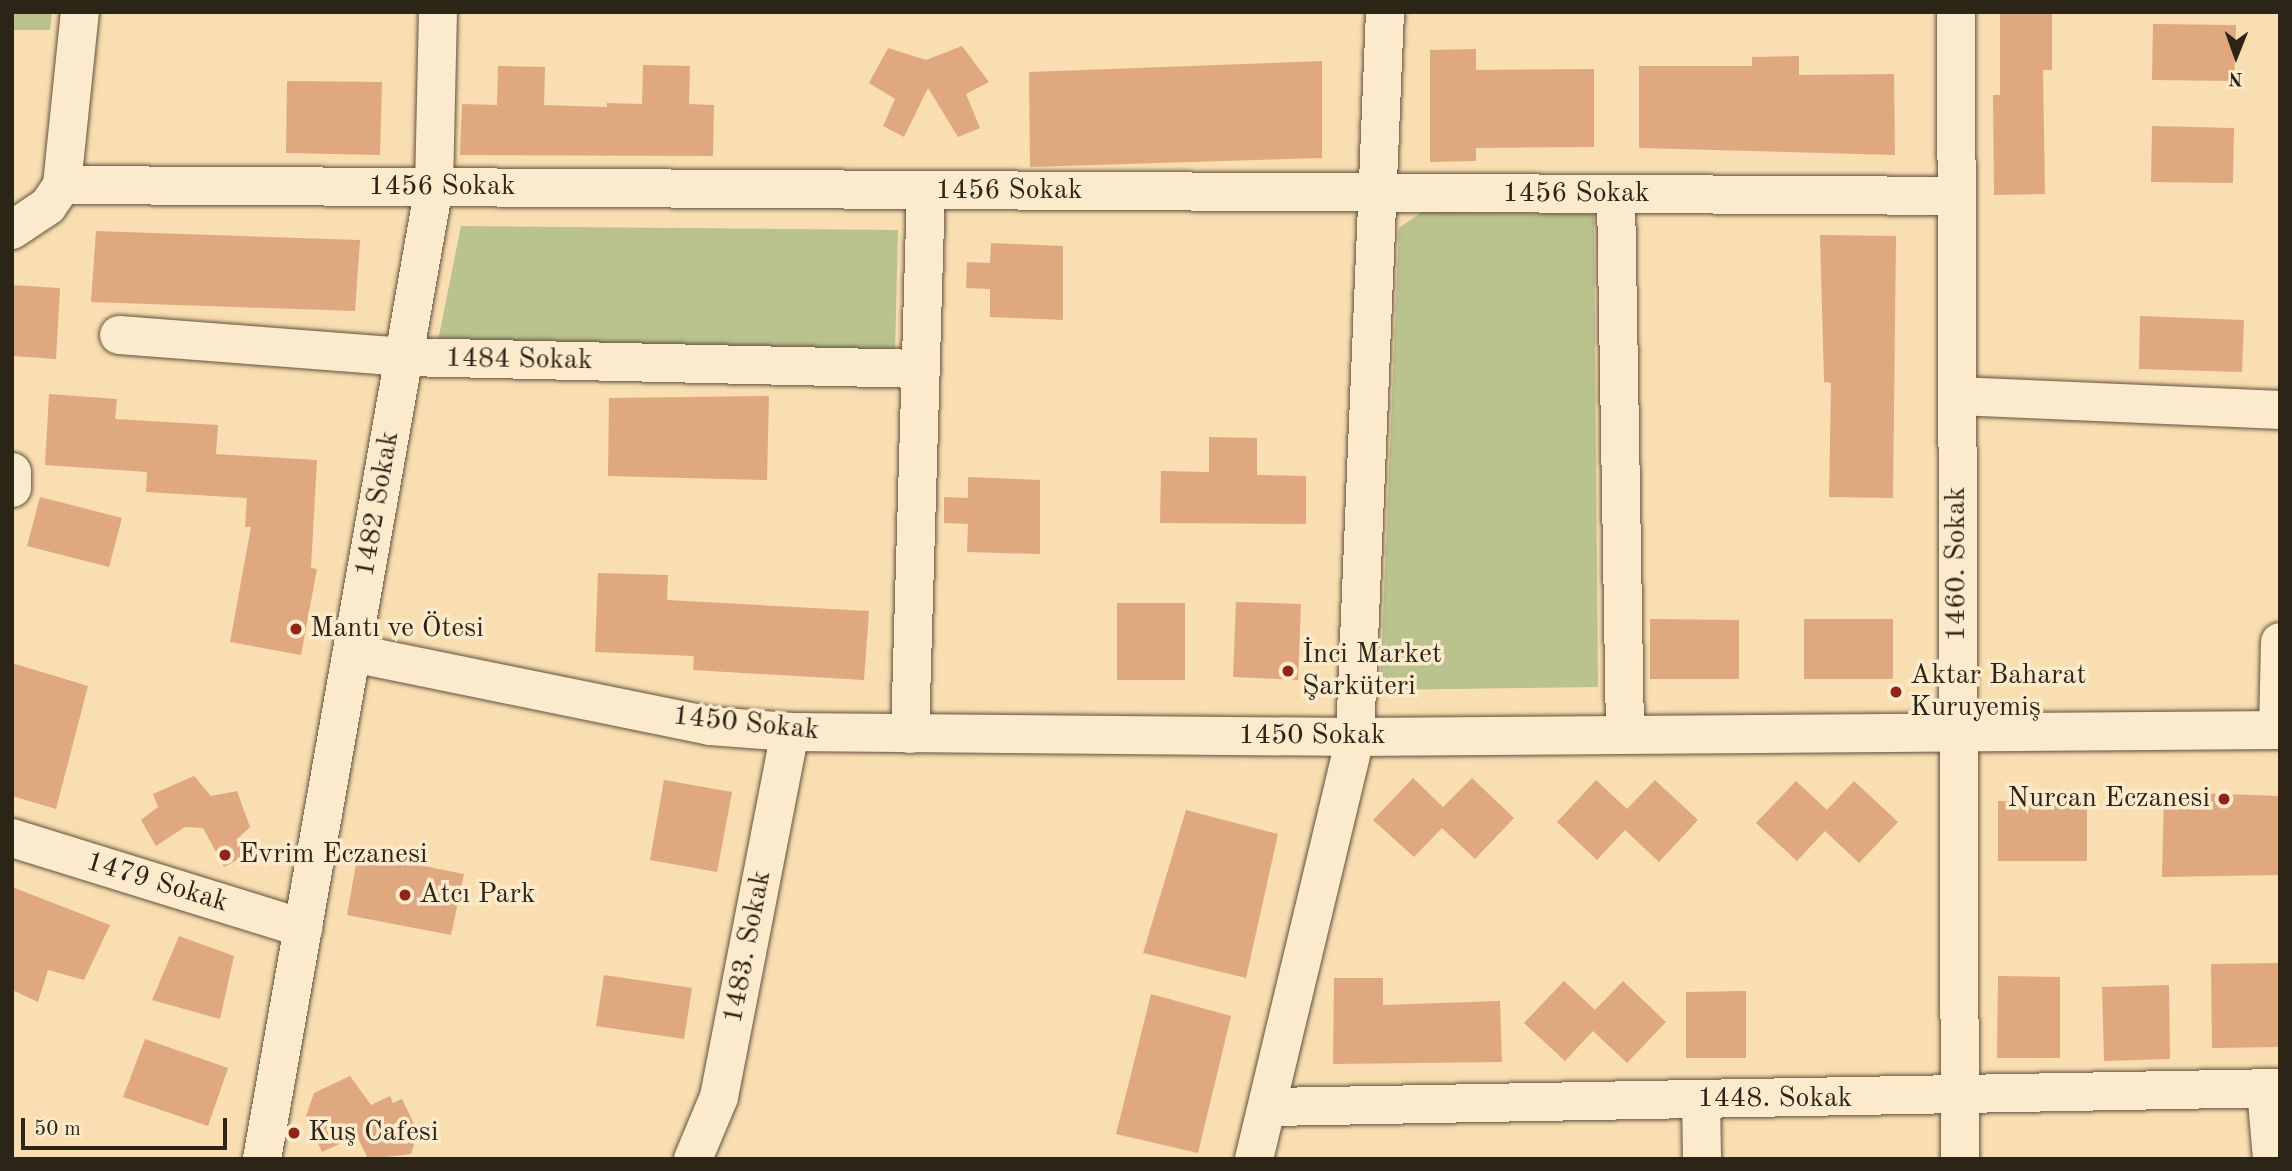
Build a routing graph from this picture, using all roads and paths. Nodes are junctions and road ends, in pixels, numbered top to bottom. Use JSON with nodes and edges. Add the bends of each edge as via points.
{"nodes":[{"id":1,"x":80,"y":12,"type":"edge"},
{"id":2,"x":438,"y":12,"type":"edge"},
{"id":3,"x":1385,"y":12,"type":"edge"},
{"id":4,"x":1956,"y":12,"type":"edge"},
{"id":5,"x":62,"y":185,"type":"junction"},
{"id":6,"x":434,"y":187,"type":"junction"},
{"id":7,"x":926,"y":190,"type":"junction"},
{"id":8,"x":1376,"y":193,"type":"junction"},
{"id":9,"x":1616,"y":195,"type":"junction"},
{"id":10,"x":1955,"y":197,"type":"junction"},
{"id":11,"x":12,"y":230,"type":"edge"},
{"id":12,"x":119,"y":335,"type":"dead end"},
{"id":13,"x":405,"y":357,"type":"junction"},
{"id":14,"x":920,"y":369,"type":"junction"},
{"id":15,"x":1959,"y":396,"type":"junction"},
{"id":16,"x":2280,"y":410,"type":"edge"},
{"id":17,"x":12,"y":472,"type":"edge"},
{"id":18,"x":12,"y":488,"type":"edge"},
{"id":19,"x":2280,"y":642,"type":"edge"},
{"id":20,"x":352,"y":653,"type":"junction"},
{"id":21,"x":2279,"y":730,"type":"edge"},
{"id":22,"x":790,"y":732,"type":"junction"},
{"id":23,"x":1625,"y":733,"type":"junction"},
{"id":24,"x":1956,"y":733,"type":"junction"},
{"id":25,"x":910,"y":734,"type":"junction"},
{"id":26,"x":1354,"y":737,"type":"junction"},
{"id":27,"x":12,"y":838,"type":"edge"},
{"id":28,"x":303,"y":928,"type":"junction"},
{"id":29,"x":2273,"y":1088,"type":"edge"},
{"id":30,"x":1959,"y":1098,"type":"junction"},
{"id":31,"x":1701,"y":1100,"type":"junction"},
{"id":32,"x":1271,"y":1107,"type":"junction"},
{"id":33,"x":262,"y":1159,"type":"edge"},
{"id":34,"x":693,"y":1159,"type":"edge"},
{"id":35,"x":1254,"y":1159,"type":"edge"},
{"id":36,"x":1702,"y":1159,"type":"edge"},
{"id":37,"x":1960,"y":1159,"type":"edge"},
{"id":38,"x":2272,"y":1159,"type":"edge"}],
"edges":[{"from":1,"to":5,"type":"street"},
{"from":2,"to":6,"type":"street","name":"1482 Sokak"},
{"from":3,"to":8,"type":"street"},
{"from":4,"to":10,"type":"street","name":"1460. Sokak"},
{"from":5,"to":6,"type":"street","name":"1456 Sokak"},
{"from":5,"to":11,"type":"street","via":[[48,206]]},
{"from":6,"to":7,"type":"street","name":"1456 Sokak"},
{"from":6,"to":13,"type":"street","name":"1482 Sokak"},
{"from":7,"to":8,"type":"street","name":"1456 Sokak"},
{"from":7,"to":14,"type":"street"},
{"from":8,"to":9,"type":"street","name":"1456 Sokak"},
{"from":8,"to":26,"type":"street"},
{"from":9,"to":10,"type":"street","name":"1456 Sokak"},
{"from":9,"to":23,"type":"street"},
{"from":10,"to":15,"type":"street","name":"1460. Sokak"},
{"from":12,"to":13,"type":"street","name":"1484 Sokak"},
{"from":13,"to":14,"type":"street","name":"1484 Sokak"},
{"from":13,"to":20,"type":"street","name":"1482 Sokak"},
{"from":14,"to":25,"type":"street"},
{"from":15,"to":16,"type":"street"},
{"from":15,"to":24,"type":"street","name":"1460. Sokak"},
{"from":17,"to":18,"type":"street"},
{"from":19,"to":21,"type":"street"},
{"from":20,"to":22,"type":"street","name":"1450 Sokak","via":[[710,726]]},
{"from":20,"to":28,"type":"street","name":"1482 Sokak"},
{"from":21,"to":24,"type":"street","name":"1450 Sokak"},
{"from":22,"to":25,"type":"street","name":"1450 Sokak"},
{"from":22,"to":34,"type":"street","name":"1483. Sokak","via":[[719,1097]]},
{"from":23,"to":24,"type":"street","name":"1450 Sokak"},
{"from":23,"to":26,"type":"street","name":"1450 Sokak"},
{"from":24,"to":30,"type":"street","name":"1460. Sokak"},
{"from":25,"to":26,"type":"street","name":"1450 Sokak"},
{"from":26,"to":32,"type":"street"},
{"from":27,"to":28,"type":"street","name":"1479 Sokak"},
{"from":28,"to":33,"type":"street","name":"1482 Sokak"},
{"from":29,"to":30,"type":"street","name":"1448. Sokak"},
{"from":29,"to":38,"type":"street"},
{"from":30,"to":31,"type":"street","name":"1448. Sokak"},
{"from":30,"to":37,"type":"street","name":"1460. Sokak"},
{"from":31,"to":32,"type":"street","name":"1448. Sokak"},
{"from":31,"to":36,"type":"street"},
{"from":32,"to":35,"type":"street"}]}
